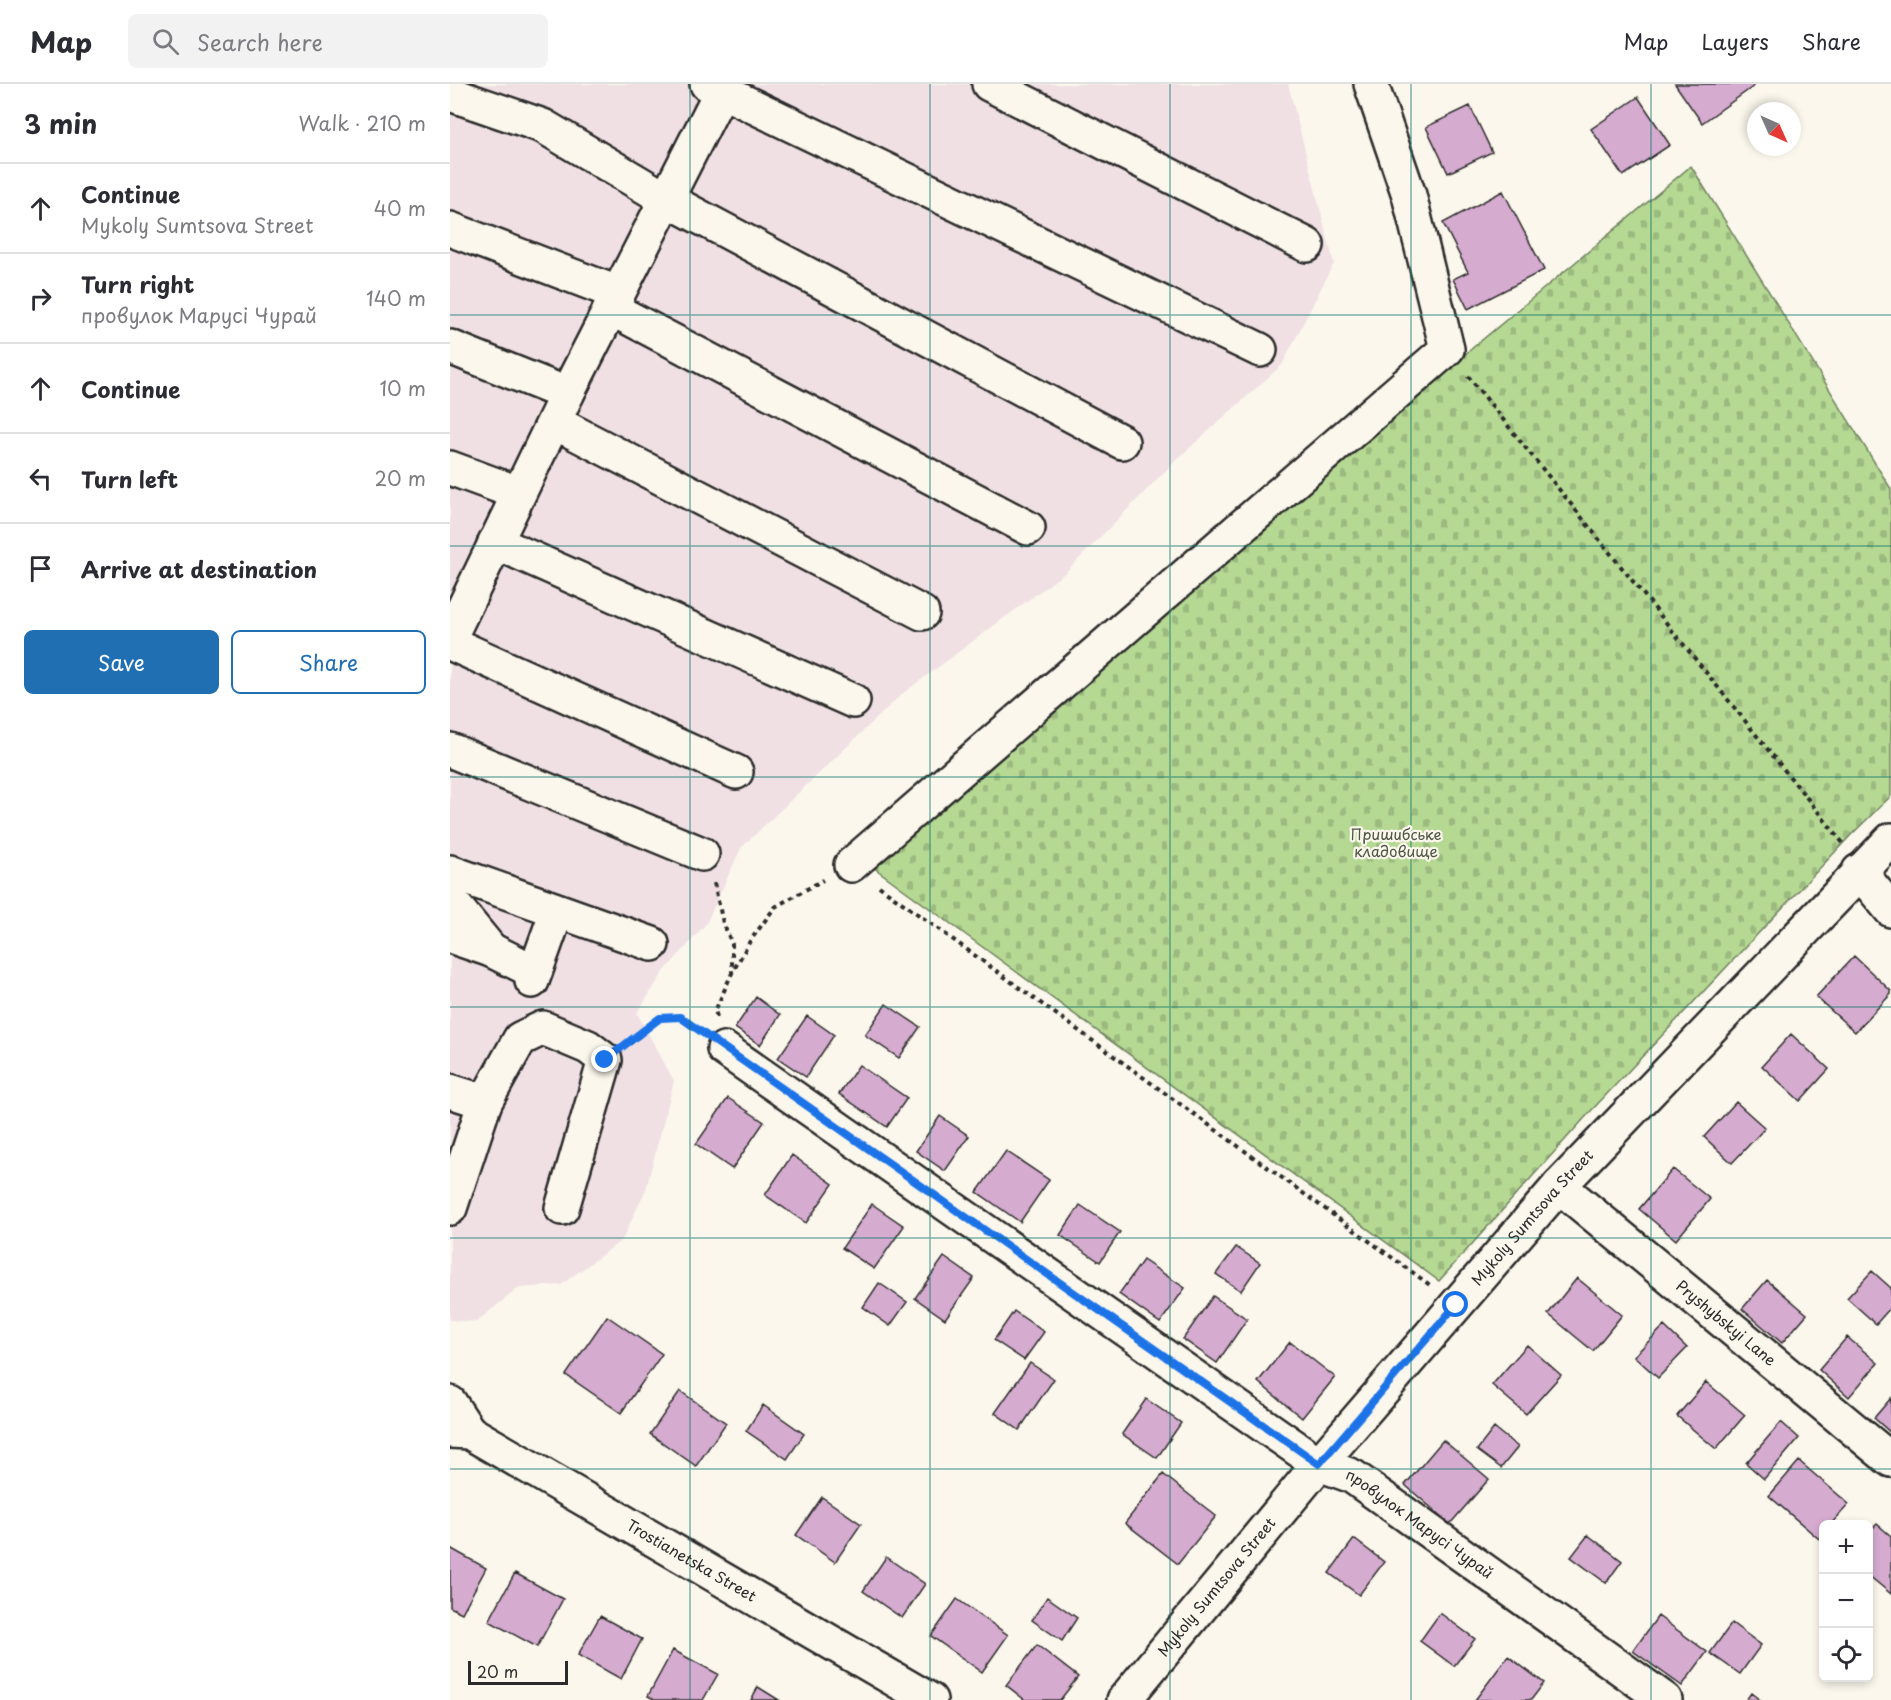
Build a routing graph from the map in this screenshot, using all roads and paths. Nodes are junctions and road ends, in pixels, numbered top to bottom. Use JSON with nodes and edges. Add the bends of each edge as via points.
{"nodes":[{"id":1,"x":989,"y":84,"type":"edge"},
{"id":2,"x":1371,"y":84,"type":"edge"},
{"id":3,"x":718,"y":86,"type":"edge"},
{"id":4,"x":450,"y":94,"type":"edge"},
{"id":5,"x":666,"y":199,"type":"junction"},
{"id":6,"x":450,"y":229,"type":"edge"},
{"id":7,"x":1307,"y":245,"type":"dead end"},
{"id":8,"x":614,"y":301,"type":"junction"},
{"id":9,"x":450,"y":347,"type":"edge"},
{"id":10,"x":1260,"y":350,"type":"dead end"},
{"id":11,"x":1447,"y":350,"type":"junction"},
{"id":12,"x":560,"y":408,"type":"junction"},
{"id":13,"x":1122,"y":442,"type":"dead end"},
{"id":14,"x":450,"y":468,"type":"edge"},
{"id":15,"x":518,"y":493,"type":"junction"},
{"id":16,"x":1028,"y":528,"type":"dead end"},
{"id":17,"x":495,"y":542,"type":"junction"},
{"id":18,"x":461,"y":585,"type":"edge"},
{"id":19,"x":922,"y":613,"type":"dead end"},
{"id":20,"x":450,"y":637,"type":"edge"},
{"id":21,"x":450,"y":643,"type":"edge"},
{"id":22,"x":853,"y":701,"type":"dead end"},
{"id":23,"x":450,"y":750,"type":"edge"},
{"id":24,"x":736,"y":772,"type":"dead end"},
{"id":25,"x":1891,"y":840,"type":"edge"},
{"id":26,"x":702,"y":854,"type":"joint"},
{"id":27,"x":1851,"y":857,"type":"junction"},
{"id":28,"x":851,"y":865,"type":"junction"},
{"id":29,"x":450,"y":872,"type":"edge"},
{"id":30,"x":450,"y":900,"type":"edge"},
{"id":31,"x":1891,"y":910,"type":"edge"},
{"id":32,"x":557,"y":911,"type":"junction"},
{"id":33,"x":450,"y":936,"type":"edge"},
{"id":34,"x":652,"y":944,"type":"dead end"},
{"id":35,"x":491,"y":950,"type":"junction"},
{"id":36,"x":732,"y":973,"type":"junction"},
{"id":37,"x":724,"y":1049,"type":"junction"},
{"id":38,"x":605,"y":1060,"type":"junction"},
{"id":39,"x":450,"y":1090,"type":"edge"},
{"id":40,"x":486,"y":1102,"type":"junction"},
{"id":41,"x":1559,"y":1186,"type":"junction"},
{"id":42,"x":450,"y":1208,"type":"edge"},
{"id":43,"x":562,"y":1208,"type":"dead end"},
{"id":44,"x":1456,"y":1305,"type":"junction"},
{"id":45,"x":450,"y":1403,"type":"edge"},
{"id":46,"x":460,"y":1432,"type":"edge"},
{"id":47,"x":1891,"y":1460,"type":"edge"},
{"id":48,"x":1319,"y":1464,"type":"junction"},
{"id":49,"x":930,"y":1700,"type":"edge"},
{"id":50,"x":1124,"y":1700,"type":"edge"},
{"id":51,"x":1665,"y":1700,"type":"edge"}],
"edges":[{"from":1,"to":7,"type":"street"},
{"from":2,"to":11,"type":"street","via":[[1409,195]]},
{"from":3,"to":5,"type":"street"},
{"from":3,"to":10,"type":"street"},
{"from":4,"to":5,"type":"street","via":[[543,126]]},
{"from":5,"to":8,"type":"street"},
{"from":5,"to":13,"type":"street"},
{"from":6,"to":8,"type":"street"},
{"from":8,"to":12,"type":"street"},
{"from":8,"to":16,"type":"street"},
{"from":9,"to":12,"type":"street"},
{"from":11,"to":27,"type":"path"},
{"from":11,"to":28,"type":"street"},
{"from":12,"to":15,"type":"street"},
{"from":12,"to":19,"type":"street"},
{"from":14,"to":15,"type":"street"},
{"from":15,"to":17,"type":"street"},
{"from":17,"to":18,"type":"street"},
{"from":17,"to":22,"type":"street"},
{"from":18,"to":20,"type":"street"},
{"from":21,"to":24,"type":"street"},
{"from":23,"to":26,"type":"street"},
{"from":25,"to":27,"type":"street","name":"Mykoly Sumtsova Street"},
{"from":26,"to":36,"type":"path","via":[[732,944]]},
{"from":27,"to":31,"type":"street"},
{"from":27,"to":41,"type":"street","name":"Mykoly Sumtsova Street"},
{"from":28,"to":36,"type":"path","via":[[775,907]]},
{"from":28,"to":44,"type":"path"},
{"from":29,"to":32,"type":"street"},
{"from":30,"to":35,"type":"street"},
{"from":32,"to":34,"type":"street"},
{"from":32,"to":35,"type":"street","via":[[533,977]]},
{"from":33,"to":35,"type":"street"},
{"from":36,"to":37,"type":"path","via":[[715,1011]]},
{"from":37,"to":38,"type":"path","via":[[680,1017],[660,1018]]},
{"from":37,"to":48,"type":"street","name":"провулок Марусі Чурай"},
{"from":38,"to":40,"type":"street","via":[[588,1047],[543,1028],[520,1039]]},
{"from":38,"to":43,"type":"street"},
{"from":39,"to":40,"type":"street"},
{"from":40,"to":42,"type":"street"},
{"from":41,"to":44,"type":"street","name":"Mykoly Sumtsova Street"},
{"from":41,"to":47,"type":"street","name":"Pryshybskyi Lane"},
{"from":44,"to":48,"type":"street","name":"Mykoly Sumtsova Street"},
{"from":45,"to":46,"type":"street"},
{"from":46,"to":49,"type":"street","name":"Trostianetska Street"},
{"from":48,"to":50,"type":"street","name":"Mykoly Sumtsova Street"},
{"from":48,"to":51,"type":"street","name":"провулок Марусі Чурай","via":[[1352,1476]]}]}
